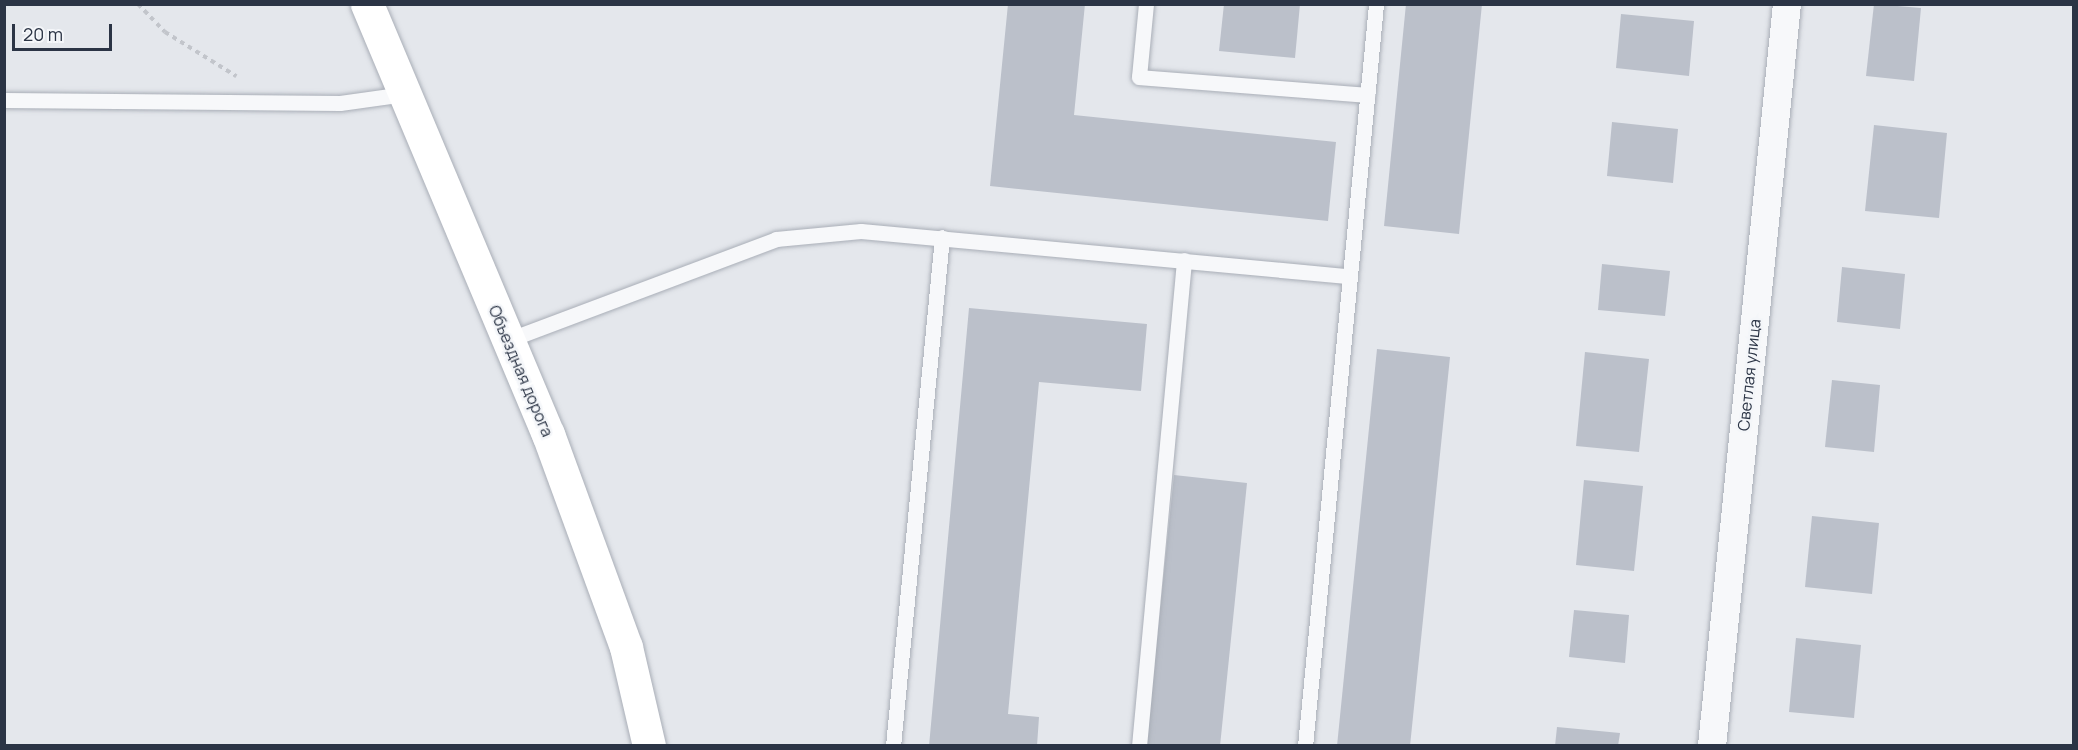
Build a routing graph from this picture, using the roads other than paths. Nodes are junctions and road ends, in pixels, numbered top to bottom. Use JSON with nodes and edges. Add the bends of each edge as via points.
{"nodes":[{"id":1,"x":367,"y":4,"type":"edge"},
{"id":2,"x":1146,"y":4,"type":"edge"},
{"id":3,"x":1376,"y":4,"type":"edge"},
{"id":4,"x":1787,"y":4,"type":"edge"},
{"id":5,"x":405,"y":94,"type":"junction"},
{"id":6,"x":1367,"y":95,"type":"junction"},
{"id":7,"x":4,"y":100,"type":"edge"},
{"id":8,"x":942,"y":237,"type":"junction"},
{"id":9,"x":1184,"y":260,"type":"junction"},
{"id":10,"x":1350,"y":276,"type":"junction"},
{"id":11,"x":508,"y":340,"type":"junction"},
{"id":12,"x":649,"y":746,"type":"edge"},
{"id":13,"x":893,"y":746,"type":"edge"},
{"id":14,"x":1139,"y":746,"type":"edge"},
{"id":15,"x":1305,"y":746,"type":"edge"},
{"id":16,"x":1712,"y":746,"type":"edge"}],
"edges":[{"from":1,"to":5,"type":"main road","name":"Объездная дорога"},
{"from":2,"to":6,"type":"lane","via":[[1139,77]]},
{"from":3,"to":6,"type":"lane"},
{"from":4,"to":16,"type":"street","name":"Светлая улица"},
{"from":5,"to":7,"type":"lane","via":[[340,103]]},
{"from":5,"to":11,"type":"main road","name":"Объездная дорога"},
{"from":6,"to":10,"type":"lane"},
{"from":8,"to":9,"type":"lane"},
{"from":8,"to":11,"type":"lane","via":[[861,231],[776,239]]},
{"from":8,"to":13,"type":"lane"},
{"from":9,"to":10,"type":"lane"},
{"from":9,"to":14,"type":"lane"},
{"from":10,"to":15,"type":"lane"},
{"from":11,"to":12,"type":"main road","name":"Объездная дорога","via":[[548,435],[626,647]]}]}
